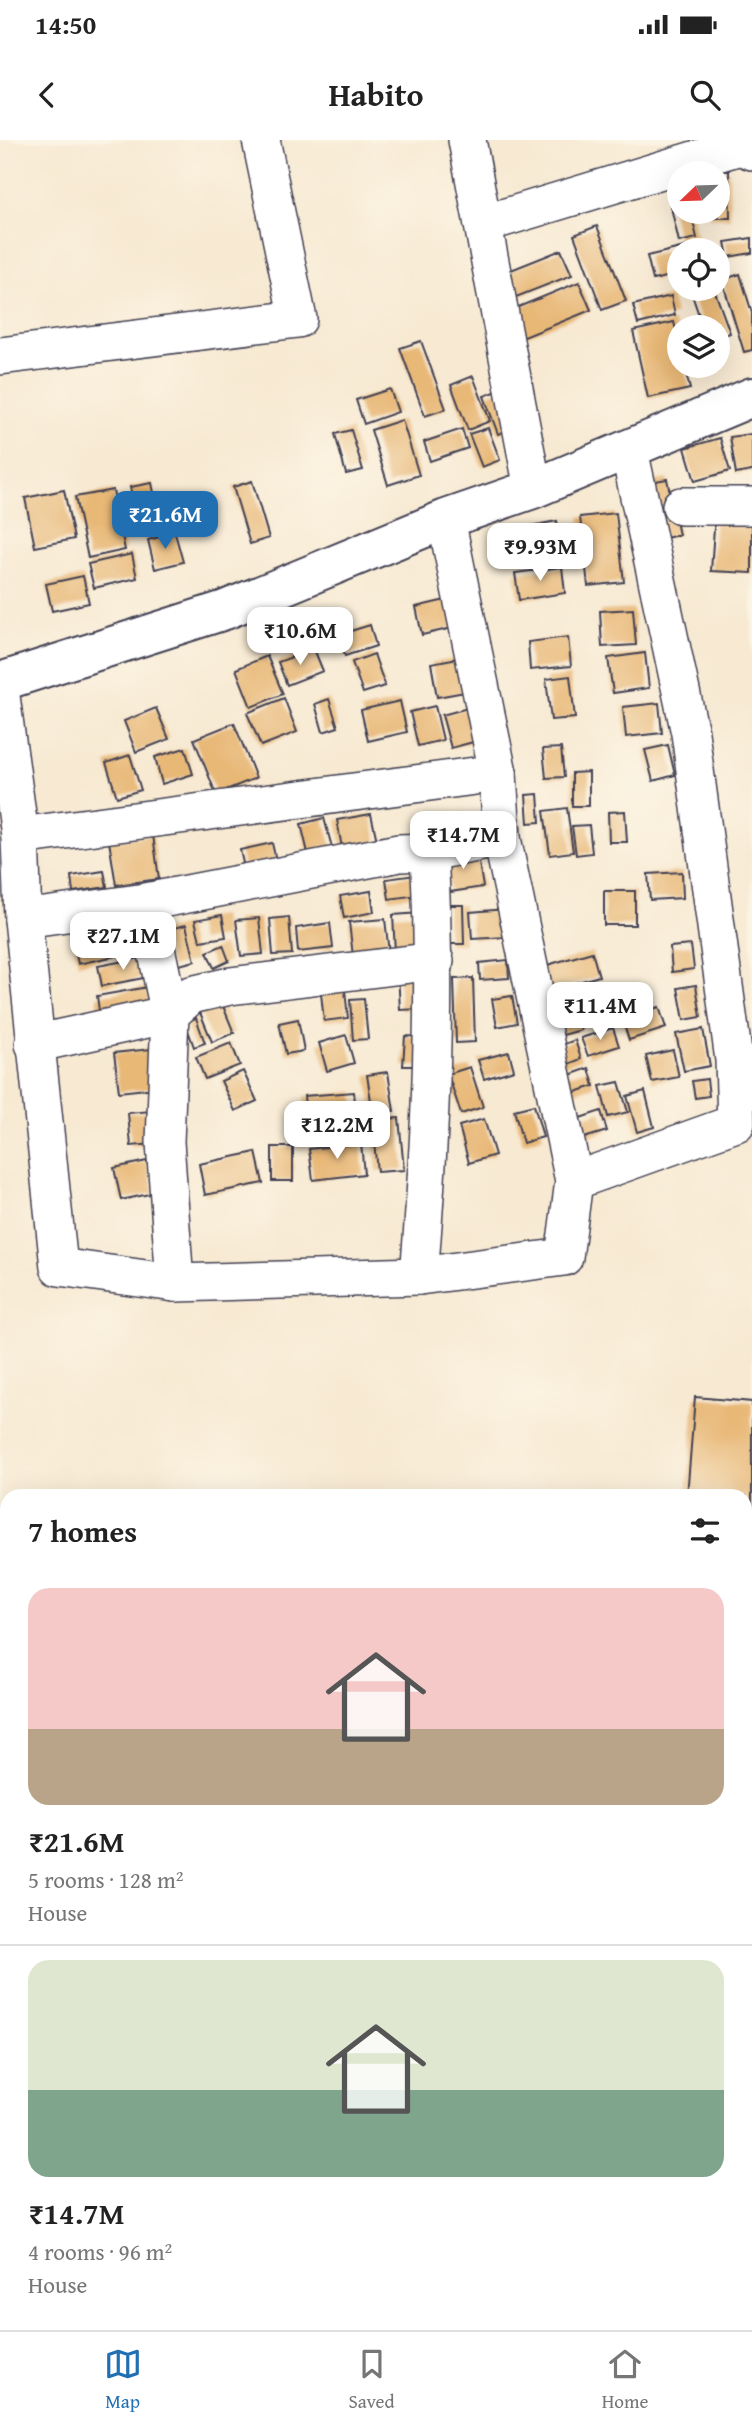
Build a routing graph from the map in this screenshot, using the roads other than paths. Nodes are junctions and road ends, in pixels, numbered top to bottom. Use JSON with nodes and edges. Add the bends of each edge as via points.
{"nodes":[{"id":1,"x":261,"y":140,"type":"edge"},
{"id":2,"x":467,"y":140,"type":"edge"},
{"id":3,"x":752,"y":151,"type":"edge"},
{"id":4,"x":483,"y":224,"type":"junction"},
{"id":5,"x":0,"y":356,"type":"edge"},
{"id":6,"x":752,"y":397,"type":"edge"},
{"id":7,"x":629,"y":450,"type":"junction"},
{"id":8,"x":533,"y":489,"type":"junction"},
{"id":9,"x":681,"y":506,"type":"dead end"},
{"id":10,"x":752,"y":506,"type":"edge"},
{"id":11,"x":446,"y":519,"type":"junction"},
{"id":12,"x":0,"y":682,"type":"edge"},
{"id":13,"x":0,"y":690,"type":"edge"},
{"id":14,"x":498,"y":773,"type":"junction"},
{"id":15,"x":20,"y":836,"type":"junction"},
{"id":16,"x":502,"y":838,"type":"junction"},
{"id":17,"x":429,"y":852,"type":"junction"},
{"id":18,"x":146,"y":902,"type":"junction"},
{"id":19,"x":23,"y":919,"type":"junction"},
{"id":20,"x":435,"y":961,"type":"junction"},
{"id":21,"x":170,"y":1014,"type":"junction"},
{"id":22,"x":34,"y":1044,"type":"junction"},
{"id":23,"x":574,"y":1181,"type":"junction"},
{"id":24,"x":419,"y":1276,"type":"junction"},
{"id":25,"x":175,"y":1283,"type":"junction"}],
"edges":[{"from":1,"to":5,"type":"street","via":[[298,319]]},
{"from":2,"to":4,"type":"street"},
{"from":3,"to":4,"type":"street","via":[[740,146]]},
{"from":4,"to":8,"type":"street"},
{"from":6,"to":7,"type":"street"},
{"from":7,"to":8,"type":"street"},
{"from":7,"to":23,"type":"street","via":[[690,733],[734,1060],[736,1123]]},
{"from":8,"to":11,"type":"street"},
{"from":9,"to":10,"type":"street"},
{"from":11,"to":12,"type":"street","via":[[225,610]]},
{"from":11,"to":14,"type":"street"},
{"from":13,"to":15,"type":"street"},
{"from":14,"to":15,"type":"street"},
{"from":14,"to":16,"type":"street"},
{"from":15,"to":19,"type":"street"},
{"from":16,"to":17,"type":"street"},
{"from":16,"to":23,"type":"street"},
{"from":17,"to":18,"type":"street","via":[[399,853]]},
{"from":17,"to":20,"type":"street"},
{"from":18,"to":19,"type":"street"},
{"from":18,"to":21,"type":"street"},
{"from":19,"to":22,"type":"street"},
{"from":20,"to":21,"type":"street","via":[[230,986],[191,995]]},
{"from":20,"to":24,"type":"street","via":[[430,1144]]},
{"from":21,"to":22,"type":"street"},
{"from":21,"to":25,"type":"street","via":[[165,1142]]},
{"from":22,"to":25,"type":"street","via":[[59,1266]]},
{"from":23,"to":24,"type":"street","via":[[565,1257]]},
{"from":24,"to":25,"type":"street"}]}
